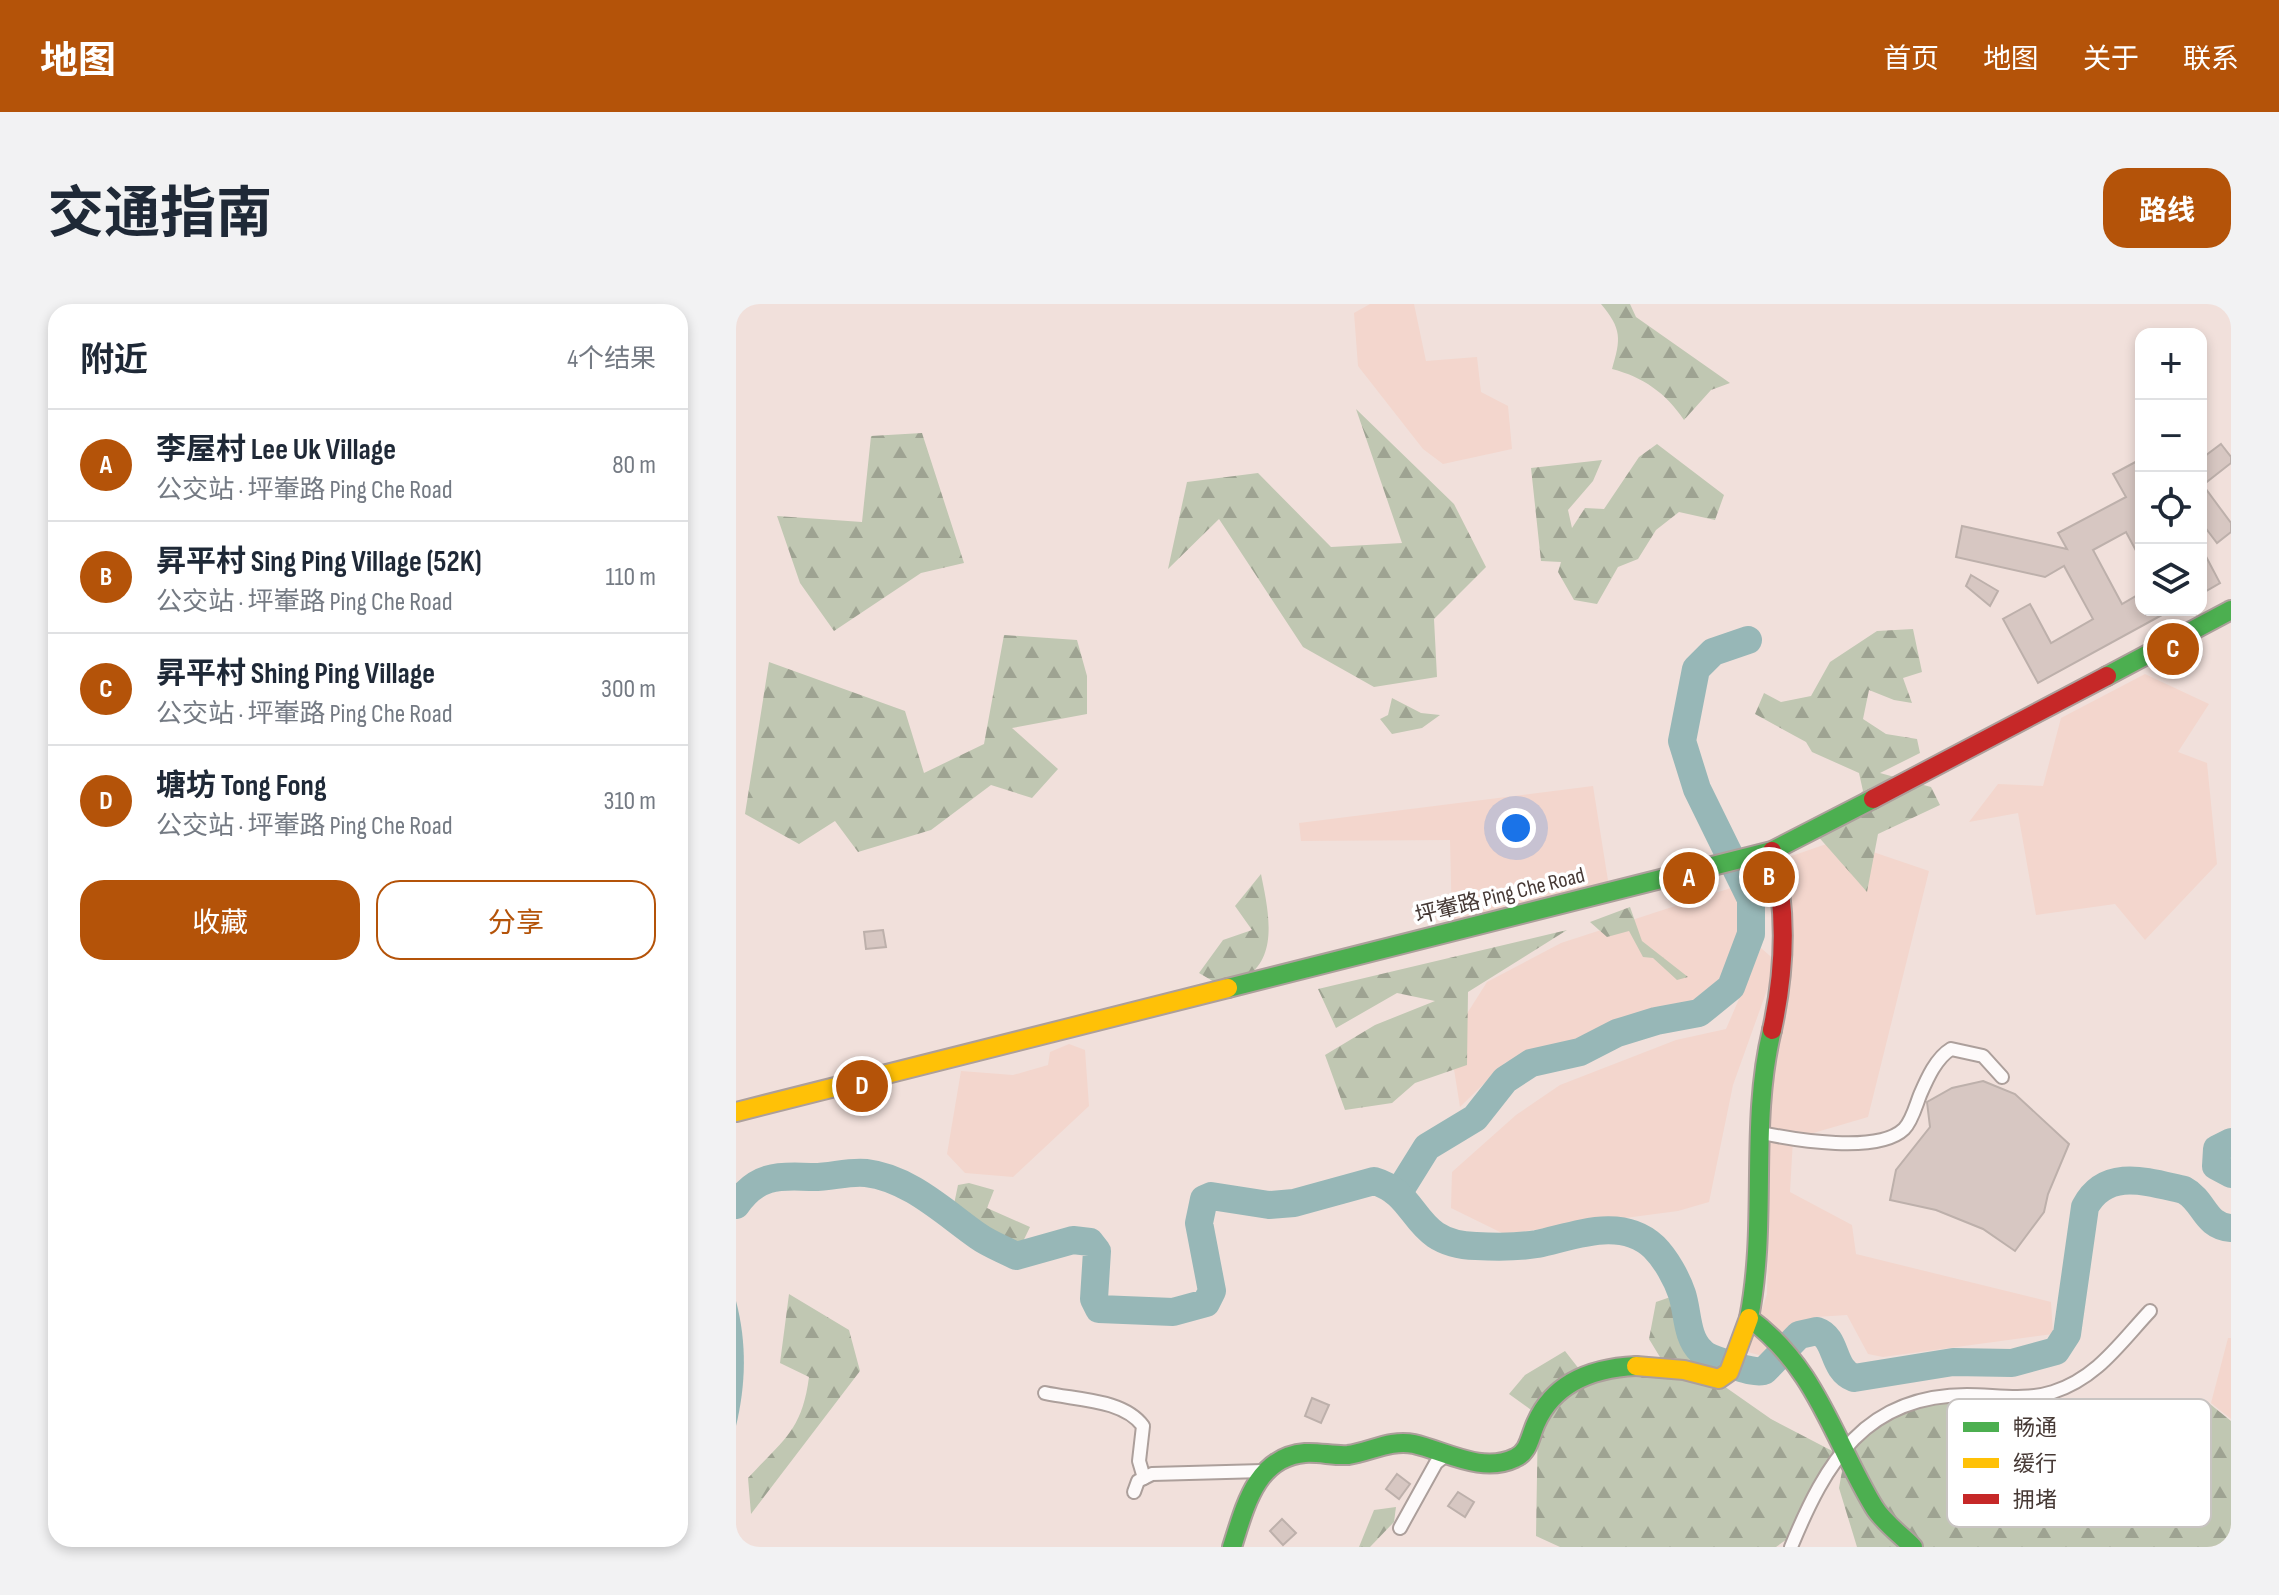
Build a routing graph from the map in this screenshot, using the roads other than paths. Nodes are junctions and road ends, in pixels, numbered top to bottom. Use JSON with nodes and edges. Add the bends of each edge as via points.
{"nodes":[{"id":1,"x":2231,"y":610,"type":"edge"},
{"id":2,"x":1768,"y":852,"type":"junction"},
{"id":3,"x":2002,"y":1077,"type":"dead end"},
{"id":4,"x":736,"y":1112,"type":"edge"},
{"id":5,"x":1762,"y":1133,"type":"junction"},
{"id":6,"x":2150,"y":1311,"type":"dead end"},
{"id":7,"x":1749,"y":1318,"type":"junction"},
{"id":8,"x":1045,"y":1393,"type":"dead end"},
{"id":9,"x":1846,"y":1448,"type":"junction"},
{"id":10,"x":1446,"y":1455,"type":"junction"},
{"id":11,"x":1263,"y":1471,"type":"junction"},
{"id":12,"x":1144,"y":1478,"type":"junction"},
{"id":13,"x":1134,"y":1492,"type":"dead end"},
{"id":14,"x":1400,"y":1528,"type":"dead end"},
{"id":15,"x":1232,"y":1547,"type":"edge"},
{"id":16,"x":1791,"y":1547,"type":"edge"},
{"id":17,"x":1913,"y":1547,"type":"edge"}],
"edges":[{"from":1,"to":2,"type":"street","name":"坪輋路 Ping Che Road"},
{"from":2,"to":4,"type":"street","name":"坪輋路 Ping Che Road"},
{"from":2,"to":5,"type":"street","via":[[1781,885],[1783,980],[1761,1075]]},
{"from":3,"to":5,"type":"street","via":[[1983,1056],[1951,1049],[1926,1080],[1906,1128],[1891,1137],[1853,1142]]},
{"from":5,"to":7,"type":"street","via":[[1759,1267]]},
{"from":6,"to":9,"type":"street","via":[[2099,1369],[2053,1392],[1907,1402],[1875,1420]]},
{"from":7,"to":9,"type":"street","via":[[1777,1341],[1806,1378]]},
{"from":7,"to":10,"type":"street","via":[[1740,1349],[1727,1375],[1719,1379],[1667,1368],[1605,1368],[1576,1376],[1540,1410],[1529,1446],[1517,1459],[1493,1465]]},
{"from":8,"to":12,"type":"street","via":[[1136,1416],[1143,1426],[1139,1461]]},
{"from":9,"to":16,"type":"street","via":[[1816,1488]]},
{"from":9,"to":17,"type":"street","via":[[1875,1510]]},
{"from":10,"to":11,"type":"street","via":[[1399,1442],[1340,1456],[1296,1455]]},
{"from":10,"to":14,"type":"street","via":[[1436,1463]]},
{"from":11,"to":12,"type":"street","via":[[1191,1470]]},
{"from":11,"to":15,"type":"street"},
{"from":12,"to":13,"type":"street"}]}
